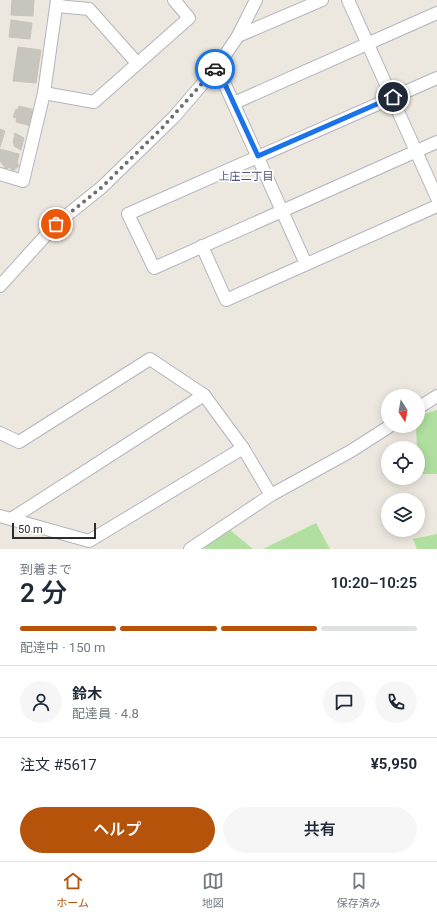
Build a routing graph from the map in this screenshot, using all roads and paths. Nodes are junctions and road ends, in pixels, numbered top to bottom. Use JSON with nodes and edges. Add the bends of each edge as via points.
{"nodes":[{"id":1,"x":174,"y":0,"type":"edge"},
{"id":2,"x":256,"y":0,"type":"edge"},
{"id":3,"x":322,"y":0,"type":"edge"},
{"id":4,"x":348,"y":0,"type":"edge"},
{"id":5,"x":57,"y":3,"type":"edge"},
{"id":6,"x":437,"y":13,"type":"edge"},
{"id":7,"x":238,"y":36,"type":"junction"},
{"id":8,"x":368,"y":44,"type":"junction"},
{"id":9,"x":137,"y":63,"type":"junction"},
{"id":10,"x":217,"y":67,"type":"junction"},
{"id":11,"x":437,"y":78,"type":"edge"},
{"id":12,"x":44,"y":93,"type":"junction"},
{"id":13,"x":393,"y":97,"type":"junction"},
{"id":14,"x":234,"y":103,"type":"junction"},
{"id":15,"x":437,"y":142,"type":"edge"},
{"id":16,"x":416,"y":151,"type":"junction"},
{"id":17,"x":258,"y":156,"type":"junction"},
{"id":18,"x":0,"y":174,"type":"edge"},
{"id":19,"x":437,"y":198,"type":"edge"},
{"id":20,"x":437,"y":206,"type":"edge"},
{"id":21,"x":282,"y":211,"type":"junction"},
{"id":22,"x":202,"y":246,"type":"junction"},
{"id":23,"x":306,"y":264,"type":"junction"},
{"id":24,"x":0,"y":286,"type":"edge"},
{"id":25,"x":204,"y":395,"type":"junction"},
{"id":26,"x":437,"y":396,"type":"edge"},
{"id":27,"x":425,"y":404,"type":"edge"},
{"id":28,"x":381,"y":432,"type":"edge"},
{"id":29,"x":0,"y":433,"type":"edge"},
{"id":30,"x":243,"y":448,"type":"junction"},
{"id":31,"x":271,"y":495,"type":"junction"},
{"id":32,"x":5,"y":518,"type":"edge"},
{"id":33,"x":190,"y":549,"type":"edge"}],
"edges":[{"from":1,"to":9,"type":"street","via":[[189,18]]},
{"from":2,"to":7,"type":"street"},
{"from":3,"to":7,"type":"street"},
{"from":4,"to":8,"type":"street"},
{"from":5,"to":9,"type":"street","via":[[89,9]]},
{"from":5,"to":12,"type":"street"},
{"from":6,"to":8,"type":"street"},
{"from":7,"to":10,"type":"street"},
{"from":8,"to":13,"type":"street"},
{"from":8,"to":14,"type":"street"},
{"from":9,"to":12,"type":"street","via":[[94,102]]},
{"from":10,"to":14,"type":"street"},
{"from":10,"to":24,"type":"street","via":[[174,117],[102,187],[56,224]]},
{"from":11,"to":13,"type":"street"},
{"from":12,"to":18,"type":"street","via":[[23,181]]},
{"from":13,"to":16,"type":"street"},
{"from":13,"to":17,"type":"street"},
{"from":14,"to":17,"type":"street"},
{"from":15,"to":16,"type":"street"},
{"from":16,"to":19,"type":"street"},
{"from":16,"to":21,"type":"street"},
{"from":17,"to":21,"type":"street"},
{"from":17,"to":22,"type":"street","via":[[128,214],[154,268]]},
{"from":20,"to":23,"type":"street"},
{"from":21,"to":22,"type":"street"},
{"from":21,"to":23,"type":"street"},
{"from":22,"to":23,"type":"street","via":[[226,300]]},
{"from":25,"to":29,"type":"street","via":[[150,359],[19,442]]},
{"from":25,"to":30,"type":"street"},
{"from":25,"to":32,"type":"street"},
{"from":26,"to":27,"type":"street"},
{"from":28,"to":31,"type":"street"},
{"from":30,"to":31,"type":"street"},
{"from":30,"to":32,"type":"street","via":[[89,541]]},
{"from":31,"to":33,"type":"street"}]}
